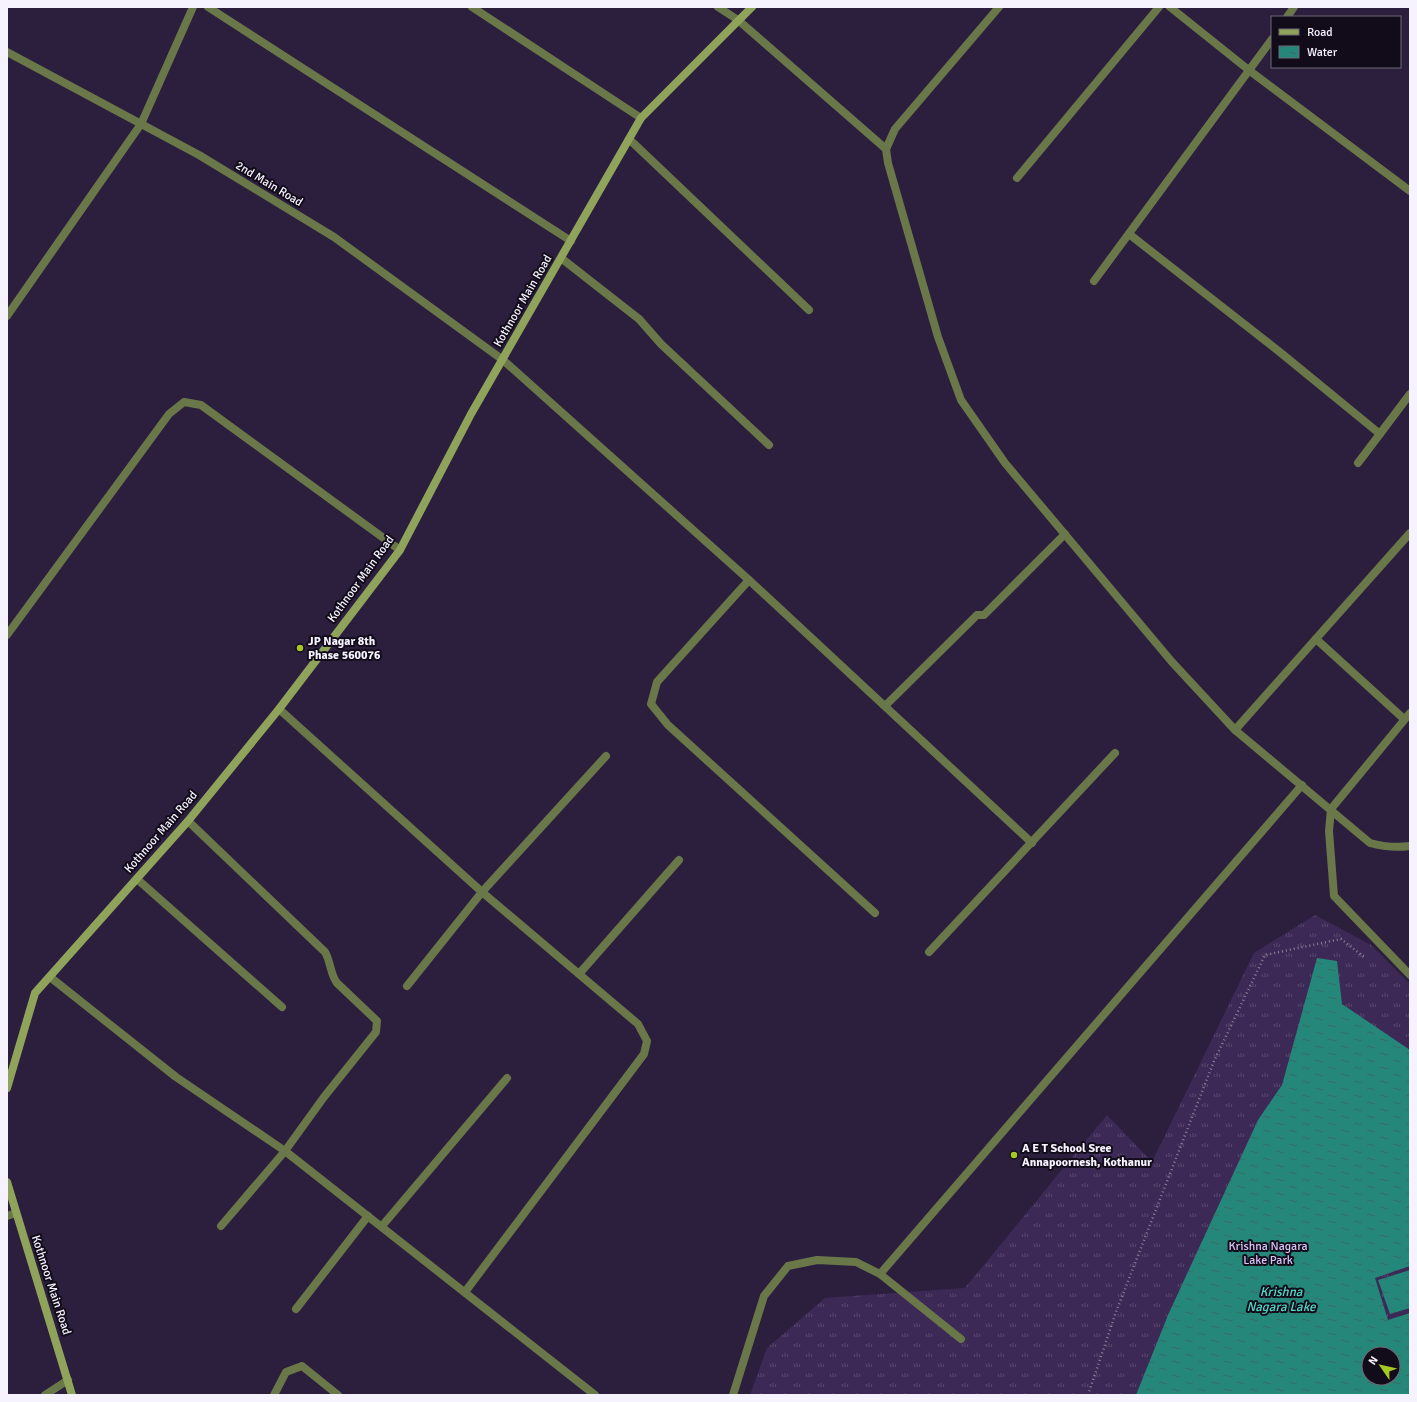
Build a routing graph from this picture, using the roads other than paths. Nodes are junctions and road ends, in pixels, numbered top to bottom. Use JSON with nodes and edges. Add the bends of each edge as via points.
{"nodes":[{"id":1,"x":193,"y":7,"type":"edge"},
{"id":2,"x":208,"y":7,"type":"edge"},
{"id":3,"x":472,"y":7,"type":"edge"},
{"id":4,"x":718,"y":7,"type":"edge"},
{"id":5,"x":752,"y":7,"type":"edge"},
{"id":6,"x":999,"y":7,"type":"edge"},
{"id":7,"x":1159,"y":7,"type":"edge"},
{"id":8,"x":1170,"y":7,"type":"edge"},
{"id":9,"x":1294,"y":7,"type":"edge"},
{"id":10,"x":1288,"y":16,"type":"edge"},
{"id":11,"x":738,"y":20,"type":"junction"},
{"id":12,"x":1271,"y":40,"type":"edge"},
{"id":13,"x":7,"y":52,"type":"edge"},
{"id":14,"x":1250,"y":71,"type":"junction"},
{"id":15,"x":641,"y":118,"type":"junction"},
{"id":16,"x":141,"y":124,"type":"junction"},
{"id":17,"x":629,"y":139,"type":"junction"},
{"id":18,"x":886,"y":149,"type":"junction"},
{"id":19,"x":1017,"y":178,"type":"dead end"},
{"id":20,"x":1410,"y":191,"type":"edge"},
{"id":21,"x":1129,"y":234,"type":"junction"},
{"id":22,"x":571,"y":241,"type":"junction"},
{"id":23,"x":561,"y":258,"type":"junction"},
{"id":24,"x":1094,"y":281,"type":"dead end"},
{"id":25,"x":809,"y":310,"type":"dead end"},
{"id":26,"x":7,"y":316,"type":"edge"},
{"id":27,"x":503,"y":360,"type":"junction"},
{"id":28,"x":1410,"y":394,"type":"edge"},
{"id":29,"x":1380,"y":434,"type":"junction"},
{"id":30,"x":770,"y":445,"type":"dead end"},
{"id":31,"x":1358,"y":463,"type":"dead end"},
{"id":32,"x":1410,"y":533,"type":"edge"},
{"id":33,"x":1065,"y":534,"type":"junction"},
{"id":34,"x":400,"y":550,"type":"junction"},
{"id":35,"x":749,"y":580,"type":"junction"},
{"id":36,"x":7,"y":635,"type":"edge"},
{"id":37,"x":1316,"y":639,"type":"junction"},
{"id":38,"x":885,"y":706,"type":"junction"},
{"id":39,"x":279,"y":709,"type":"junction"},
{"id":40,"x":1410,"y":713,"type":"edge"},
{"id":41,"x":1404,"y":719,"type":"junction"},
{"id":42,"x":1235,"y":730,"type":"junction"},
{"id":43,"x":1115,"y":753,"type":"dead end"},
{"id":44,"x":606,"y":756,"type":"dead end"},
{"id":45,"x":1302,"y":785,"type":"junction"},
{"id":46,"x":1331,"y":810,"type":"junction"},
{"id":47,"x":188,"y":821,"type":"junction"},
{"id":48,"x":1032,"y":843,"type":"junction"},
{"id":49,"x":1410,"y":846,"type":"edge"},
{"id":50,"x":679,"y":860,"type":"dead end"},
{"id":51,"x":137,"y":879,"type":"junction"},
{"id":52,"x":482,"y":892,"type":"junction"},
{"id":53,"x":875,"y":912,"type":"dead end"},
{"id":54,"x":929,"y":952,"type":"dead end"},
{"id":55,"x":579,"y":974,"type":"junction"},
{"id":56,"x":1410,"y":975,"type":"edge"},
{"id":57,"x":50,"y":977,"type":"junction"},
{"id":58,"x":407,"y":986,"type":"dead end"},
{"id":59,"x":282,"y":1007,"type":"dead end"},
{"id":60,"x":507,"y":1078,"type":"dead end"},
{"id":61,"x":7,"y":1088,"type":"edge"},
{"id":62,"x":285,"y":1150,"type":"junction"},
{"id":63,"x":7,"y":1182,"type":"edge"},
{"id":64,"x":16,"y":1213,"type":"junction"},
{"id":65,"x":7,"y":1216,"type":"edge"},
{"id":66,"x":368,"y":1216,"type":"junction"},
{"id":67,"x":220,"y":1226,"type":"dead end"},
{"id":68,"x":382,"y":1226,"type":"junction"},
{"id":69,"x":880,"y":1274,"type":"junction"},
{"id":70,"x":465,"y":1292,"type":"junction"},
{"id":71,"x":296,"y":1309,"type":"dead end"},
{"id":72,"x":961,"y":1339,"type":"dead end"},
{"id":73,"x":68,"y":1380,"type":"junction"},
{"id":74,"x":45,"y":1395,"type":"edge"},
{"id":75,"x":72,"y":1395,"type":"edge"},
{"id":76,"x":274,"y":1395,"type":"edge"},
{"id":77,"x":338,"y":1395,"type":"edge"},
{"id":78,"x":595,"y":1395,"type":"edge"},
{"id":79,"x":733,"y":1395,"type":"edge"}],
"edges":[{"from":1,"to":16,"type":"street"},
{"from":2,"to":22,"type":"street"},
{"from":3,"to":15,"type":"street"},
{"from":4,"to":11,"type":"street"},
{"from":5,"to":11,"type":"street","name":"Kothnoor Main Road"},
{"from":6,"to":18,"type":"street","via":[[894,129]]},
{"from":7,"to":19,"type":"street"},
{"from":8,"to":14,"type":"street"},
{"from":9,"to":10,"type":"street"},
{"from":11,"to":15,"type":"street","name":"Kothnoor Main Road"},
{"from":11,"to":18,"type":"street"},
{"from":12,"to":14,"type":"street"},
{"from":13,"to":16,"type":"street","name":"2nd Main Road"},
{"from":14,"to":20,"type":"street"},
{"from":14,"to":21,"type":"street"},
{"from":15,"to":17,"type":"street","name":"Kothnoor Main Road"},
{"from":16,"to":26,"type":"street"},
{"from":16,"to":27,"type":"street","name":"2nd Main Road","via":[[199,155],[334,237]]},
{"from":17,"to":22,"type":"street","name":"Kothnoor Main Road"},
{"from":17,"to":25,"type":"street"},
{"from":18,"to":33,"type":"street","via":[[938,337],[960,400],[1005,463]]},
{"from":21,"to":24,"type":"street"},
{"from":21,"to":29,"type":"street"},
{"from":22,"to":23,"type":"street","name":"Kothnoor Main Road"},
{"from":23,"to":27,"type":"street","name":"Kothnoor Main Road"},
{"from":23,"to":30,"type":"street","via":[[639,319],[661,344]]},
{"from":27,"to":34,"type":"street","name":"Kothnoor Main Road","via":[[471,414]]},
{"from":27,"to":35,"type":"street","name":"2nd Main Road"},
{"from":28,"to":29,"type":"street"},
{"from":29,"to":31,"type":"street"},
{"from":32,"to":37,"type":"street"},
{"from":33,"to":38,"type":"street","via":[[984,615],[977,615]]},
{"from":33,"to":42,"type":"street","via":[[1172,662]]},
{"from":34,"to":36,"type":"street","via":[[201,405],[184,402],[169,414]]},
{"from":34,"to":39,"type":"street","name":"Kothnoor Main Road"},
{"from":35,"to":38,"type":"street","name":"2nd Main Road"},
{"from":35,"to":53,"type":"street","via":[[657,682],[651,704],[668,725]]},
{"from":37,"to":41,"type":"street"},
{"from":37,"to":42,"type":"street"},
{"from":38,"to":48,"type":"street","name":"2nd Main Road"},
{"from":39,"to":47,"type":"street","name":"Kothnoor Main Road"},
{"from":39,"to":52,"type":"street"},
{"from":40,"to":41,"type":"street"},
{"from":41,"to":46,"type":"street"},
{"from":42,"to":45,"type":"street"},
{"from":43,"to":48,"type":"street"},
{"from":44,"to":52,"type":"street"},
{"from":45,"to":46,"type":"street"},
{"from":45,"to":69,"type":"street"},
{"from":46,"to":49,"type":"street","via":[[1370,843],[1398,848]]},
{"from":46,"to":56,"type":"street","via":[[1329,831],[1334,896]]},
{"from":47,"to":51,"type":"street","name":"Kothnoor Main Road"},
{"from":47,"to":62,"type":"street","via":[[325,952],[337,983],[378,1021],[376,1032]]},
{"from":48,"to":54,"type":"street"},
{"from":50,"to":55,"type":"street"},
{"from":51,"to":57,"type":"street","name":"Kothnoor Main Road"},
{"from":51,"to":59,"type":"street"},
{"from":52,"to":55,"type":"street"},
{"from":52,"to":58,"type":"street"},
{"from":55,"to":70,"type":"street","via":[[638,1024],[647,1041],[644,1054]]},
{"from":57,"to":61,"type":"street","name":"Kothnoor Main Road","via":[[35,993]]},
{"from":57,"to":62,"type":"street","via":[[176,1077]]},
{"from":60,"to":68,"type":"street"},
{"from":62,"to":66,"type":"street"},
{"from":62,"to":67,"type":"street"},
{"from":63,"to":64,"type":"street","name":"Kothnoor Main Road"},
{"from":64,"to":65,"type":"street"},
{"from":64,"to":73,"type":"street","name":"Kothnoor Main Road"},
{"from":66,"to":68,"type":"street"},
{"from":66,"to":71,"type":"street"},
{"from":68,"to":70,"type":"street"},
{"from":69,"to":72,"type":"street"},
{"from":69,"to":79,"type":"street","via":[[856,1262],[817,1260],[788,1266],[764,1296]]},
{"from":70,"to":78,"type":"street"},
{"from":73,"to":74,"type":"street"},
{"from":73,"to":75,"type":"street","name":"Kothnoor Main Road"},
{"from":76,"to":77,"type":"street","via":[[286,1372],[302,1366]]}]}
